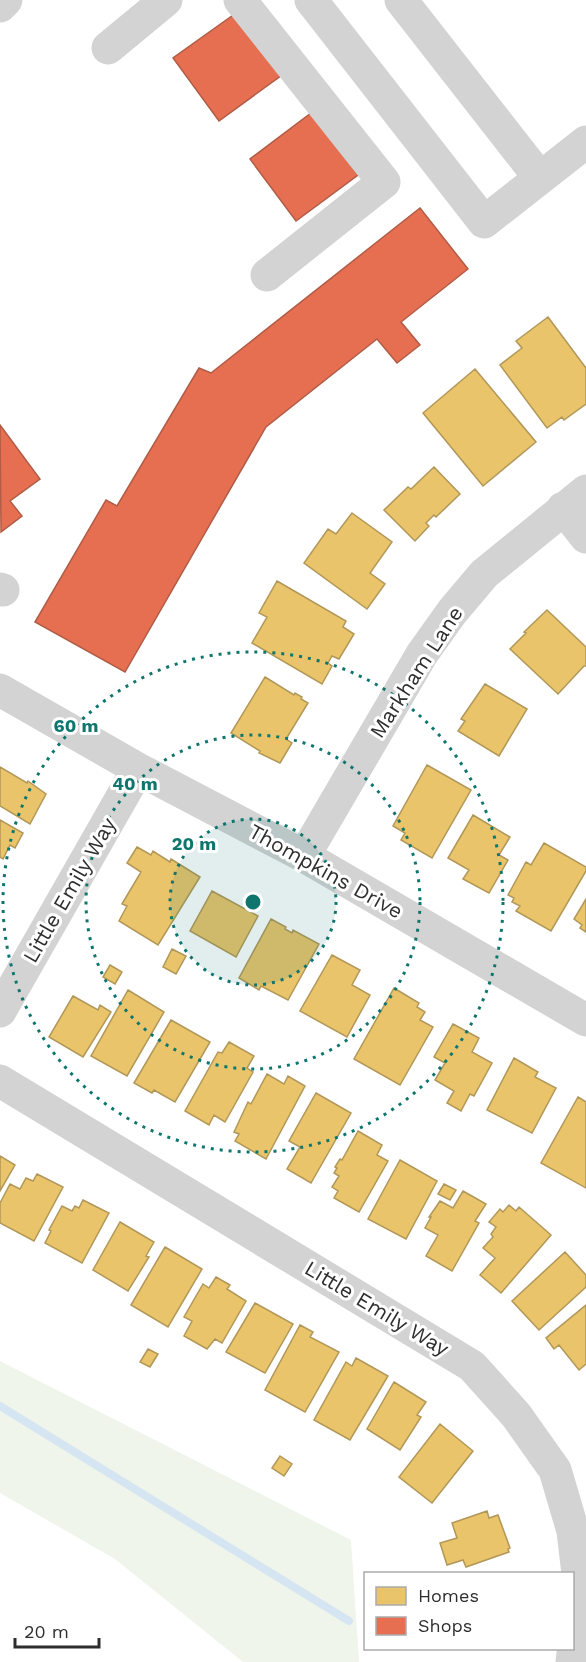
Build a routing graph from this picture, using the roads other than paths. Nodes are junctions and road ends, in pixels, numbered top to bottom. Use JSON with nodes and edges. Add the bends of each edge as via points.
{"nodes":[{"id":1,"x":6,"y":0,"type":"edge"},
{"id":2,"x":166,"y":0,"type":"edge"},
{"id":3,"x":240,"y":0,"type":"edge"},
{"id":4,"x":311,"y":0,"type":"edge"},
{"id":5,"x":401,"y":0,"type":"edge"},
{"id":6,"x":0,"y":6,"type":"edge"},
{"id":7,"x":108,"y":48,"type":"dead end"},
{"id":8,"x":586,"y":142,"type":"edge"},
{"id":9,"x":540,"y":178,"type":"junction"},
{"id":10,"x":267,"y":275,"type":"dead end"},
{"id":11,"x":575,"y":499,"type":"edge"},
{"id":12,"x":586,"y":537,"type":"edge"},
{"id":13,"x":0,"y":690,"type":"edge"},
{"id":14,"x":138,"y":769,"type":"junction"},
{"id":15,"x":304,"y":856,"type":"junction"},
{"id":16,"x":0,"y":1011,"type":"edge"},
{"id":17,"x":586,"y":1020,"type":"edge"},
{"id":18,"x":0,"y":1081,"type":"edge"},
{"id":19,"x":574,"y":1644,"type":"edge"}],
"edges":[{"from":1,"to":6,"type":"street"},
{"from":2,"to":7,"type":"street"},
{"from":3,"to":10,"type":"street","via":[[384,182]]},
{"from":4,"to":9,"type":"street","via":[[484,222]]},
{"from":5,"to":9,"type":"street"},
{"from":8,"to":9,"type":"street"},
{"from":11,"to":12,"type":"street"},
{"from":11,"to":15,"type":"street","name":"Markham Lane","via":[[484,574],[452,612],[422,654]]},
{"from":13,"to":14,"type":"street","name":"Thompkins Drive"},
{"from":14,"to":15,"type":"street","name":"Thompkins Drive"},
{"from":14,"to":16,"type":"street","name":"Little Emily Way"},
{"from":15,"to":17,"type":"street","name":"Thompkins Drive"},
{"from":18,"to":19,"type":"street","name":"Little Emily Way","via":[[471,1366],[516,1415],[555,1470],[573,1531],[580,1591]]}]}
